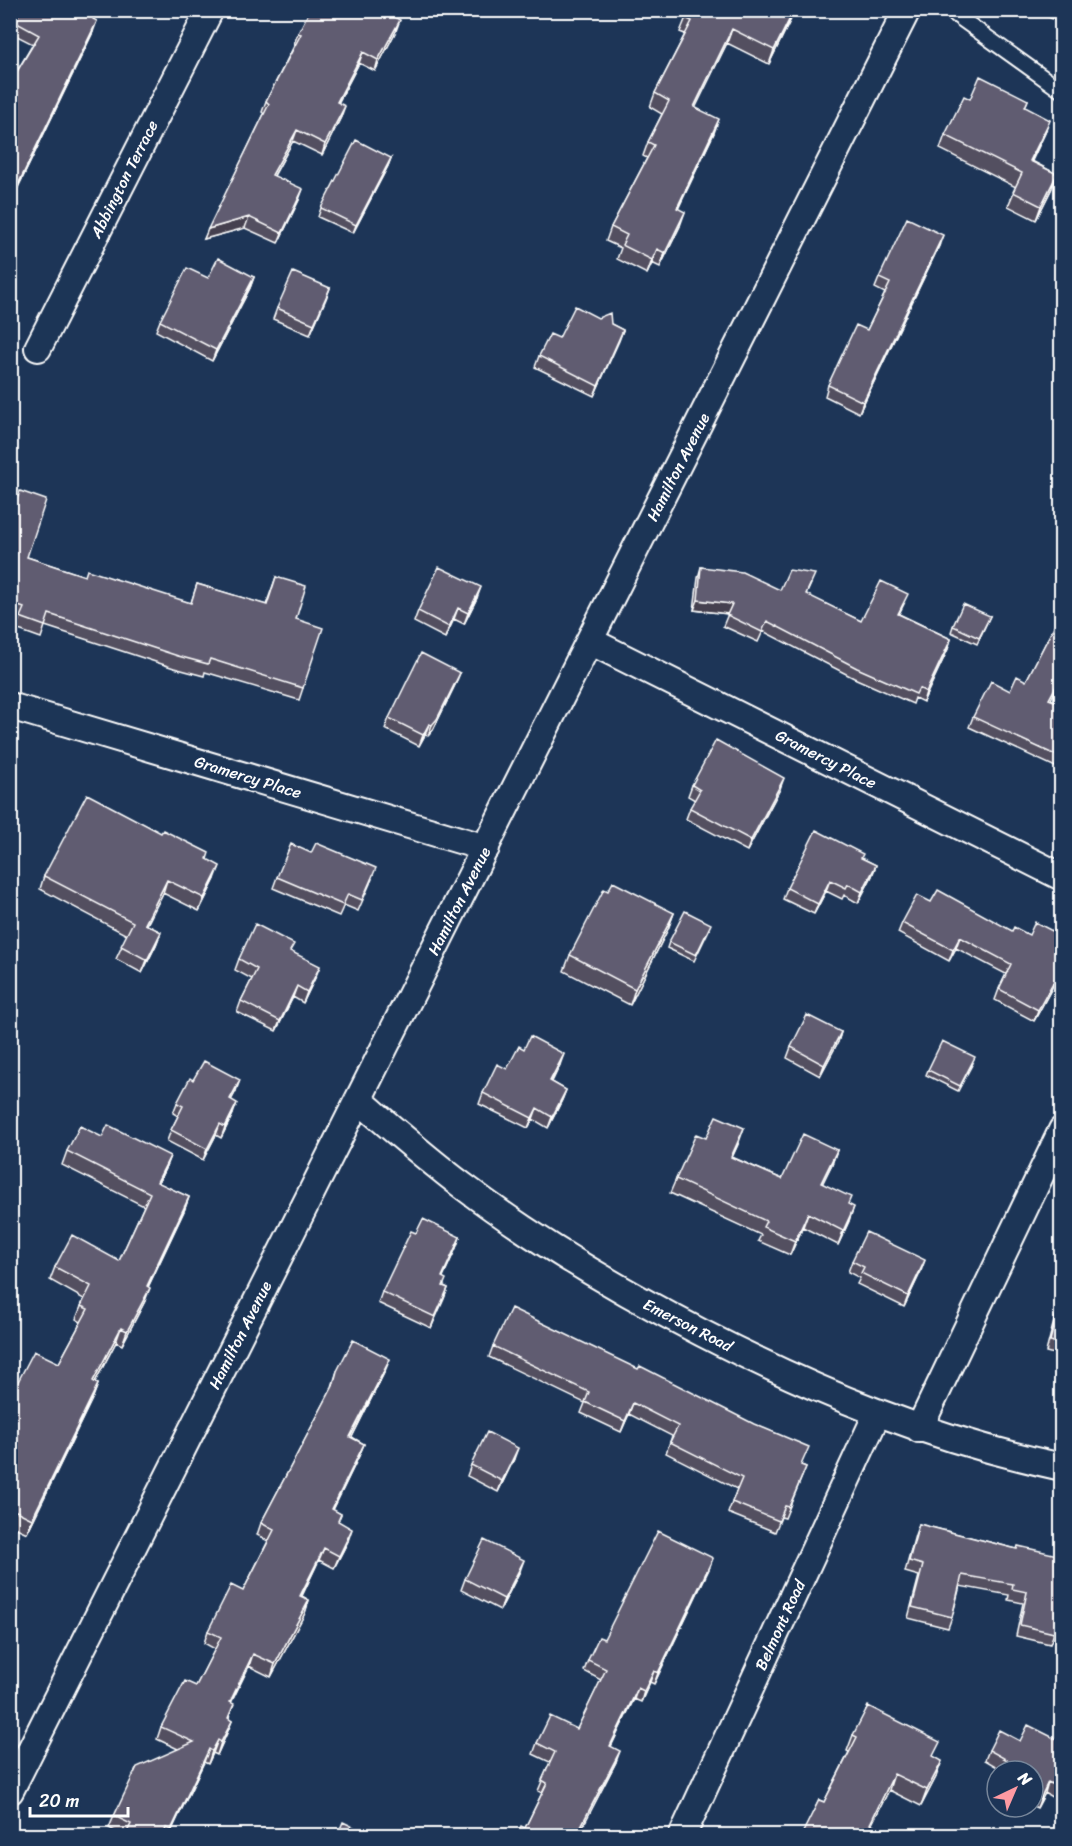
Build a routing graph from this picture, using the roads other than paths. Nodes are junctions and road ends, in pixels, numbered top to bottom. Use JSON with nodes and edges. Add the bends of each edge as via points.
{"nodes":[{"id":1,"x":210,"y":10,"type":"edge"},
{"id":2,"x":907,"y":10,"type":"edge"},
{"id":3,"x":949,"y":10,"type":"edge"},
{"id":4,"x":1062,"y":92,"type":"edge"},
{"id":5,"x":38,"y":348,"type":"dead end"},
{"id":6,"x":590,"y":641,"type":"junction"},
{"id":7,"x":10,"y":705,"type":"edge"},
{"id":8,"x":486,"y":848,"type":"junction"},
{"id":9,"x":1062,"y":877,"type":"edge"},
{"id":10,"x":358,"y":1100,"type":"junction"},
{"id":11,"x":1062,"y":1130,"type":"edge"},
{"id":12,"x":877,"y":1414,"type":"junction"},
{"id":13,"x":919,"y":1429,"type":"junction"},
{"id":14,"x":1062,"y":1467,"type":"edge"},
{"id":15,"x":10,"y":1791,"type":"edge"},
{"id":16,"x":682,"y":1836,"type":"edge"}],
"edges":[{"from":1,"to":5,"type":"street","name":"Abbington Terrace"},
{"from":2,"to":6,"type":"street","name":"Hamilton Avenue"},
{"from":3,"to":4,"type":"lane"},
{"from":6,"to":8,"type":"street","name":"Hamilton Avenue"},
{"from":6,"to":9,"type":"street","name":"Gramercy Place"},
{"from":7,"to":8,"type":"street","name":"Gramercy Place"},
{"from":8,"to":10,"type":"street","name":"Hamilton Avenue"},
{"from":10,"to":12,"type":"street","name":"Emerson Road","via":[[465,1187],[552,1249],[645,1304],[777,1371]]},
{"from":10,"to":15,"type":"street","name":"Hamilton Avenue"},
{"from":11,"to":13,"type":"street"},
{"from":12,"to":13,"type":"street","name":"Emerson Road"},
{"from":12,"to":16,"type":"street","name":"Belmont Road"},
{"from":13,"to":14,"type":"street","name":"Emerson Road"}]}
